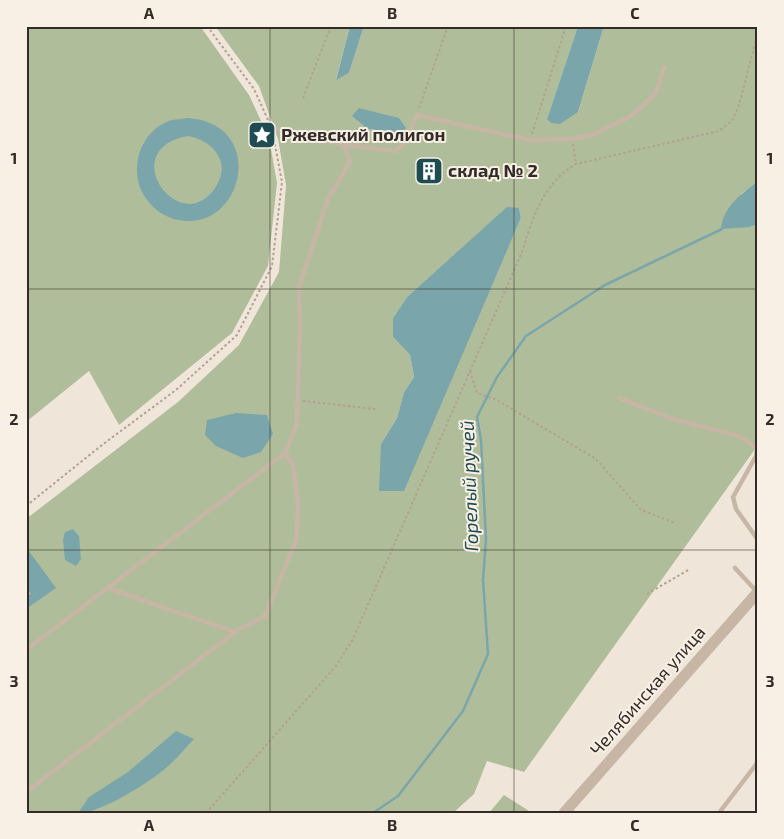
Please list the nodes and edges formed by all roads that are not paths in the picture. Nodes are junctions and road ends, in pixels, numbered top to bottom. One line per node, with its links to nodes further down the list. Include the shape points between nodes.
1 (665, 67): 3 (lane, via 655,94 631,116 592,134 572,139 530,140 417,115 404,144 395,151)
2 (271, 128): 3 (lane)
3 (344, 144): 5 (lane, via 350,162 328,199 299,287 297,424)
4 (619, 398): 6 (lane, via 673,419 739,436 756,448 756,456 733,497 736,509)
5 (285, 452): 8 (lane); 10 (lane, via 294,464 297,538 265,616)
6 (758, 540)
7 (735, 568): 9 (lane)
8 (110, 589): 10 (lane); 11 (lane)
9 (758, 592): 14 (street, Челябинская улица)
10 (236, 632): 13 (lane)
11 (26, 650)
12 (758, 762): 15 (lane)
13 (26, 792)
14 (564, 813)
15 (719, 813)

